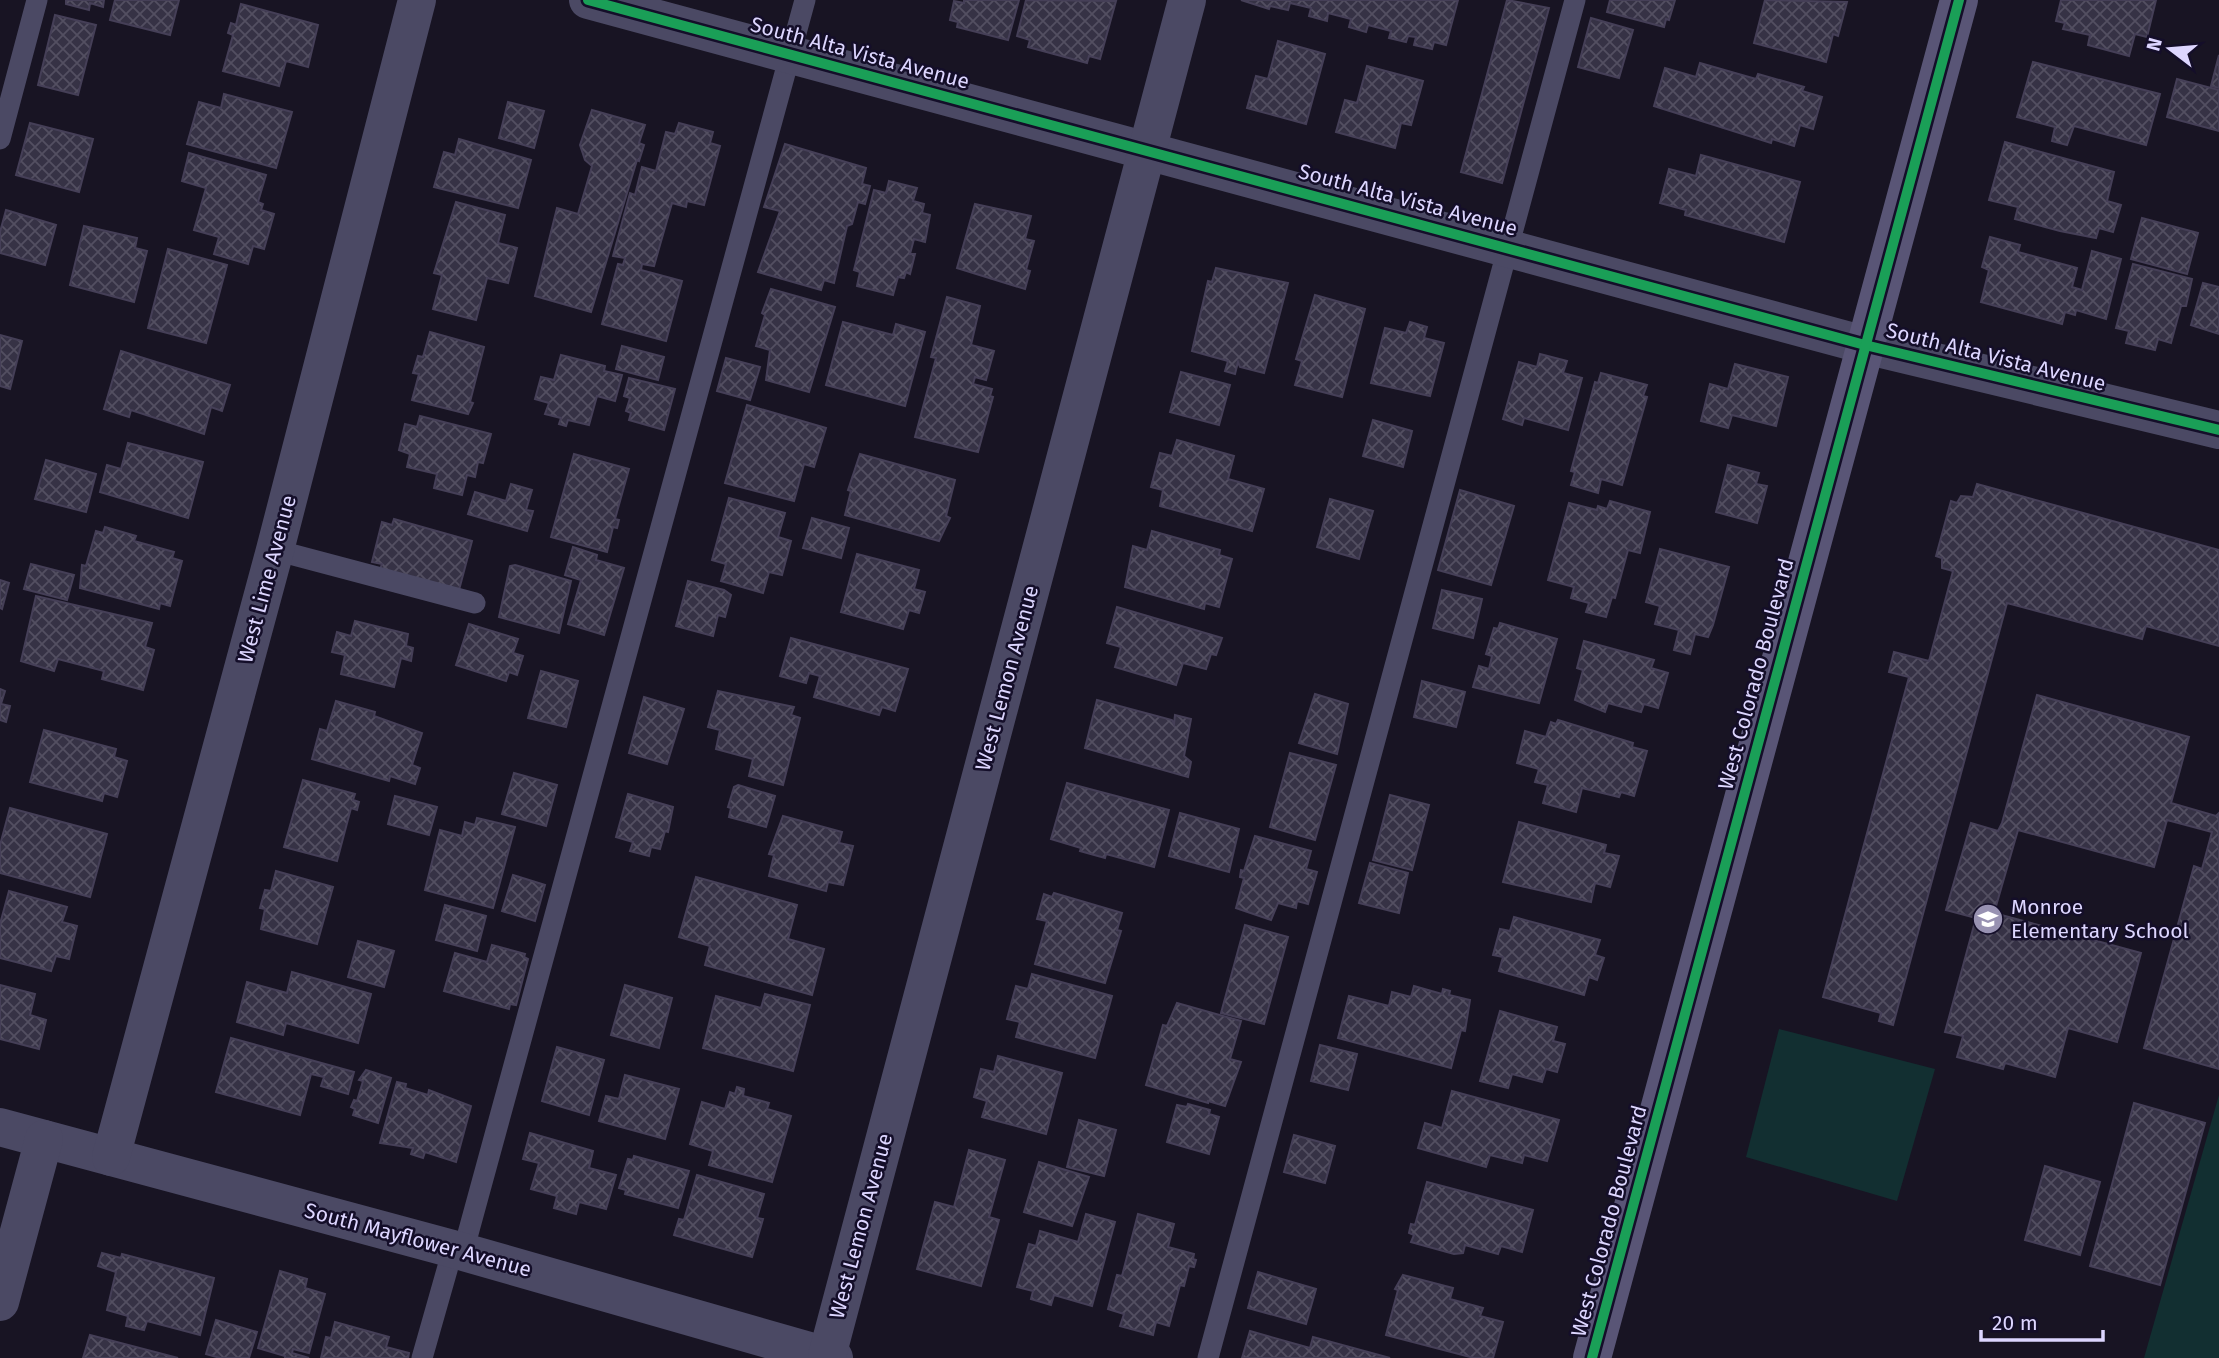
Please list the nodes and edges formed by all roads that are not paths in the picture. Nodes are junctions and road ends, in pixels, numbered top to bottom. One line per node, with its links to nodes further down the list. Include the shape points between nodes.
1 (37, 0): 9 (lane)
2 (417, 0): 14 (street, West Lime Avenue)
3 (589, 0): 8 (street, South Alta Vista Avenue)
4 (805, 0): 8 (lane)
5 (1187, 0): 10 (street, West Lemon Avenue)
6 (1574, 0): 11 (lane)
7 (1959, 0): 12 (street, West Colorado Boulevard)
8 (790, 54): 10 (street, South Alta Vista Avenue); 19 (lane)
9 (0, 139)
10 (1146, 151): 11 (street, South Alta Vista Avenue); 21 (street, West Lemon Avenue)
11 (1508, 247): 12 (street, South Alta Vista Avenue); 23 (lane)
12 (1865, 345): 13 (street, South Alta Vista Avenue); 24 (street, West Colorado Boulevard)
13 (2219, 430)
14 (275, 550): 15 (lane); 18 (street, West Lime Avenue)
15 (475, 603)
16 (0, 1127): 17 (street, South Mayflower Avenue)
17 (44, 1139): 18 (street, South Mayflower Avenue); 20 (street)
18 (111, 1157): 19 (street, South Mayflower Avenue)
19 (458, 1250): 21 (street, South Mayflower Avenue); 22 (lane)
20 (0, 1302)
21 (830, 1357)
22 (422, 1358)
23 (1208, 1358)
24 (1592, 1358)

